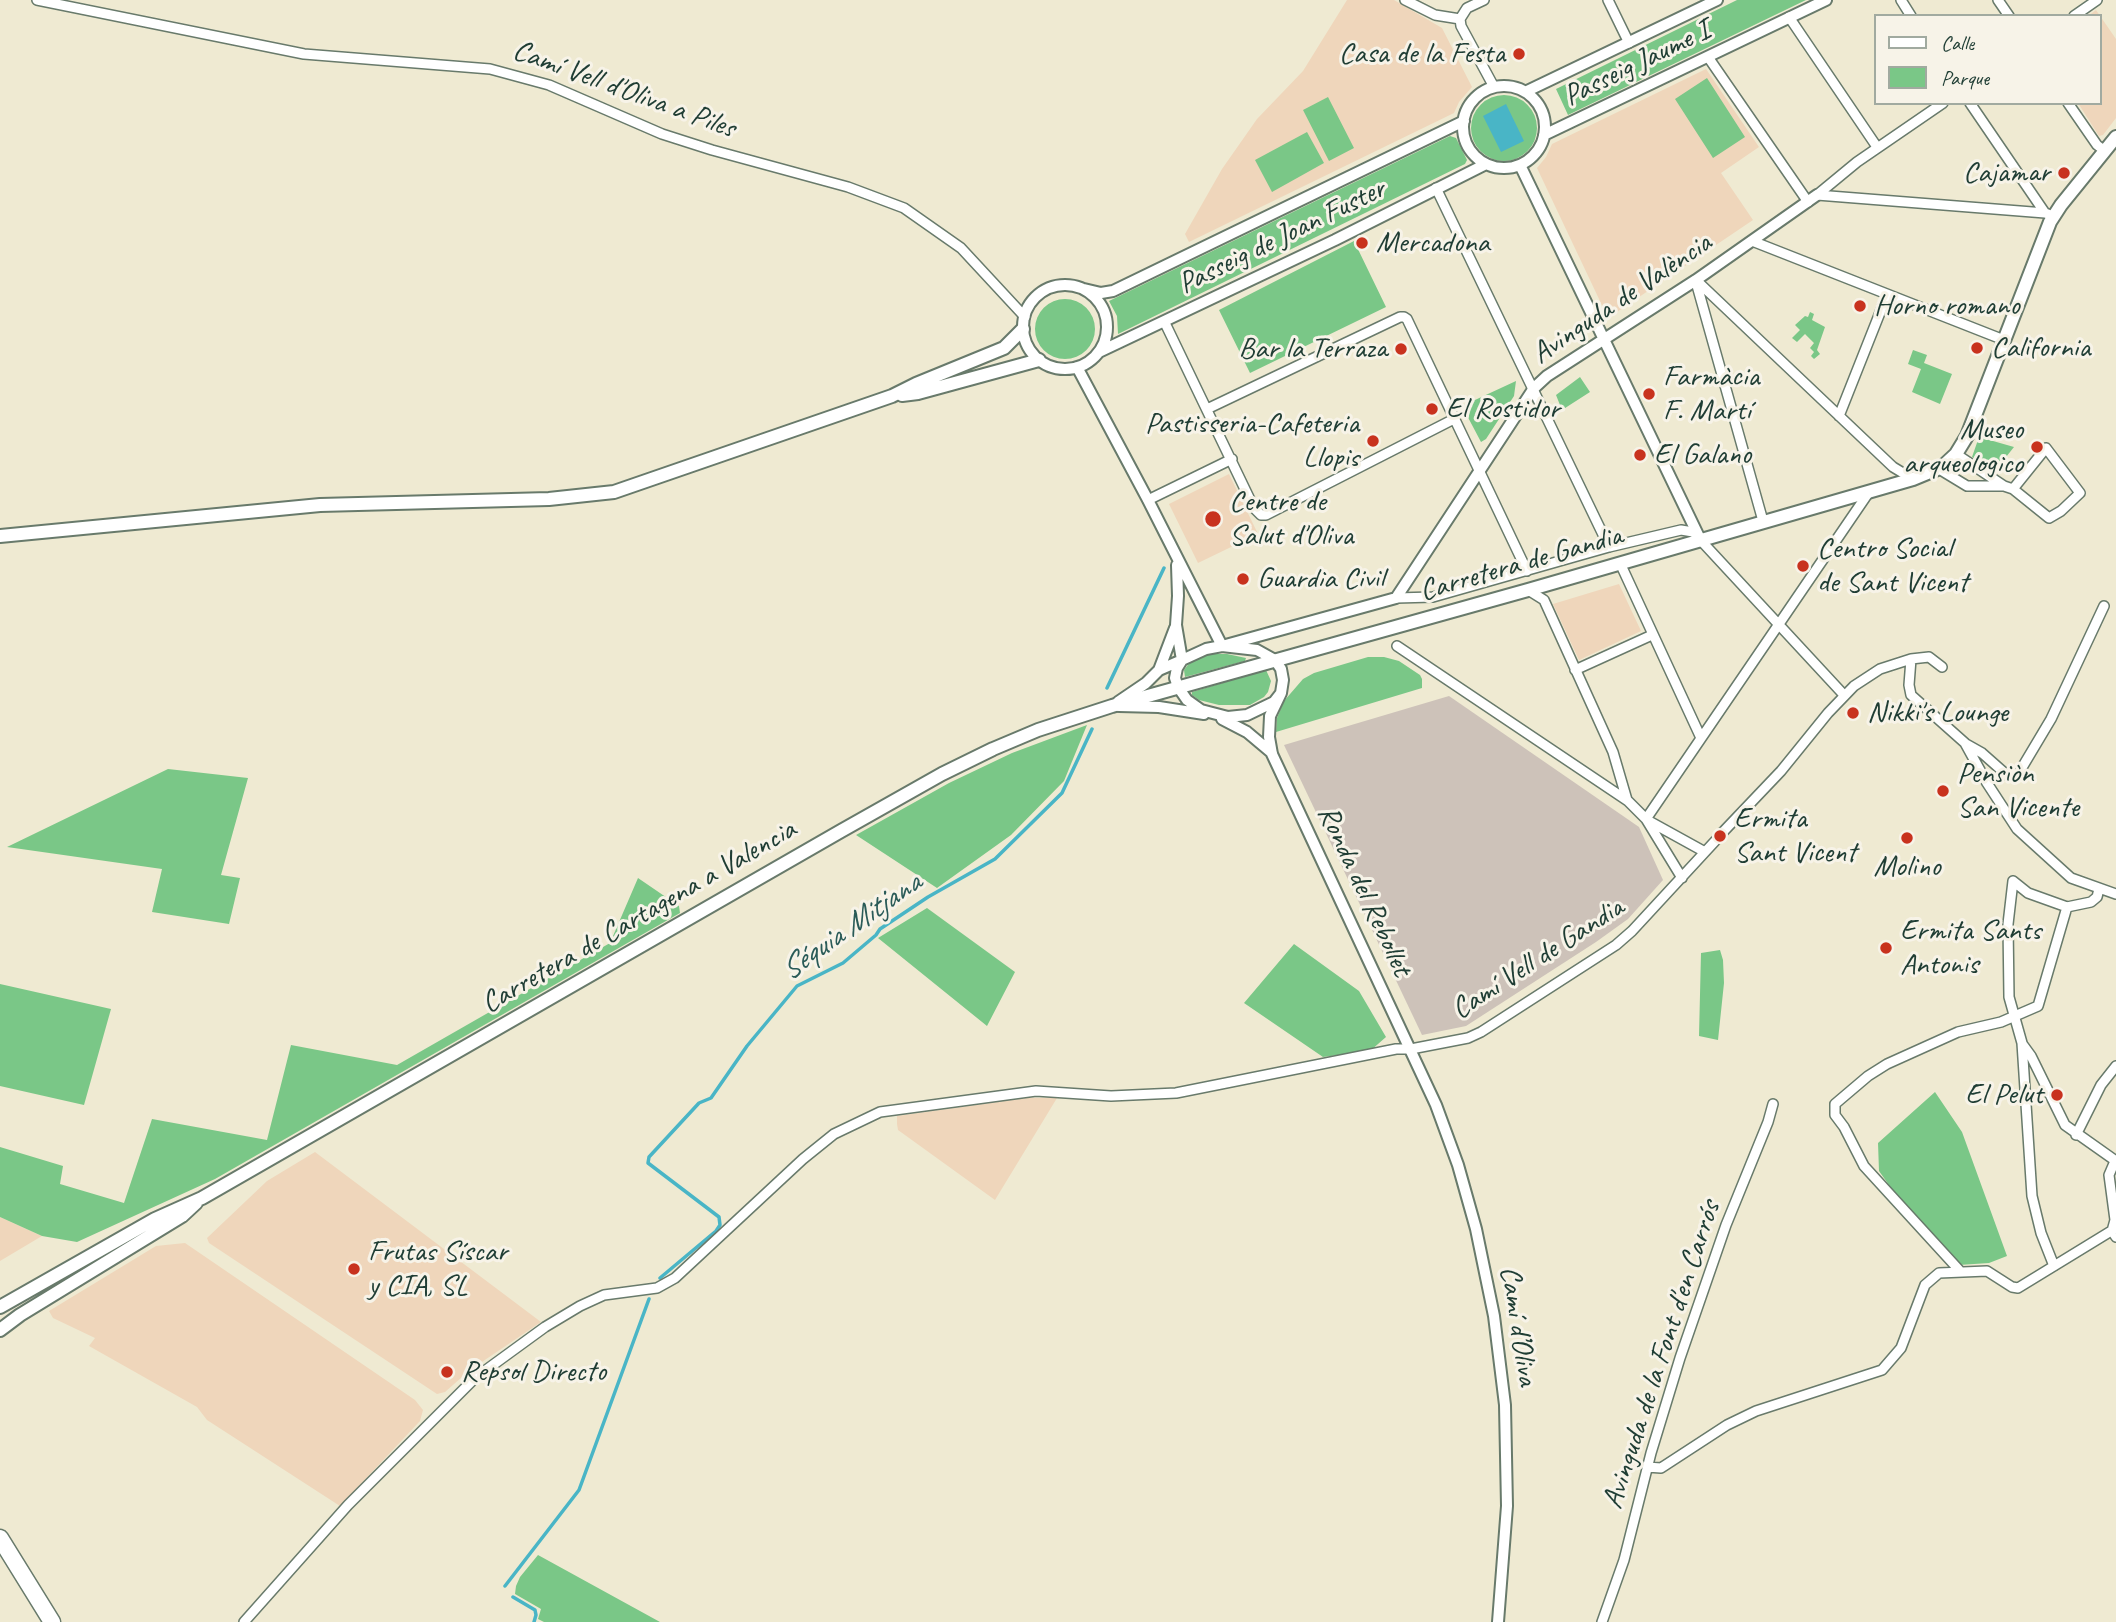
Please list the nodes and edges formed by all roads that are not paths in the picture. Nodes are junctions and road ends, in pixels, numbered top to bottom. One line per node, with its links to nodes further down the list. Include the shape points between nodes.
1 (37, 0): 34 (street, Camí Vell d'Oliva a Piles, via 304,54 490,68 548,85 662,134 848,187 904,208 961,248)
2 (1405, 0): 10 (street, via 1435,15)
3 (1484, 0): 10 (street, via 1467,8)
4 (1608, 0): 11 (street)
5 (1717, 0): 11 (street)
6 (1826, 0): 9 (street, Passeig Jaume I)
7 (2097, 0): 8 (street)
8 (2077, 14)
9 (1789, 17): 12 (street, Passeig Jaume I); 21 (street)
10 (1460, 19): 13 (street)
11 (1629, 43): 14 (street)
12 (1708, 57): 19 (street, Passeig Jaume I); 26 (street)
13 (1493, 87): 14 (street); 18 (street, via 1474,100)
14 (1525, 92): 19 (street, via 1541,108)
15 (1940, 105): 21 (street)
16 (1971, 105): 27 (street)
17 (2069, 105): 22 (street)
18 (1464, 121): 23 (street, via 1466,142); 30 (street, Passeig de Joan Fuster, via 1113,291)
19 (1544, 135): 24 (street, via 1538,150)
20 (2116, 137): 22 (main road)
21 (1877, 147): 26 (street)
22 (2105, 151): 27 (main road)
23 (1486, 164): 24 (street, via 1500,168); 25 (street, Passeig de Joan Fuster)
24 (1521, 165): 36 (street)
25 (1436, 188): 35 (street, Passeig de Joan Fuster); 41 (street)
26 (1812, 198): 27 (street); 28 (street, Avinguda de València)
27 (2049, 214): 37 (main road)
28 (1752, 241): 29 (street, Avinguda de València); 31 (street)
29 (1696, 280): 32 (street); 33 (street); 36 (street, Avinguda de València)
30 (1084, 289): 34 (street, via 1048,289 1030,305); 38 (street, via 1094,296 1106,317 1105,341)
31 (1887, 295): 37 (street); 44 (street)
32 (1726, 308): 33 (street, via 1714,310); 44 (street)
33 (1707, 319): 56 (street)
34 (1024, 323): 39 (street, via 1031,352); 42 (main road, via 1004,348)
35 (1165, 323): 38 (street, Passeig de Joan Fuster); 43 (street)
36 (1605, 339): 41 (street, Avinguda de València); 57 (street)
37 (2004, 340): 46 (main road)
38 (1099, 352): 40 (street)
39 (1039, 360): 40 (street, via 1051,367); 42 (main road)
40 (1077, 368): 55 (street)
41 (1534, 387): 50 (street, Avinguda de València); 59 (street)
42 (892, 396): 58 (main road, via 604,494 320,505)
43 (1208, 409): 45 (street, via 1404,317); 47 (street)
44 (1839, 416): 51 (street, via 1893,467)
45 (1454, 419): 47 (street, via 1266,514 1254,508); 50 (street)
46 (1956, 454): 48 (street); 49 (main road)
47 (1232, 459): 55 (street)
48 (1969, 463): 52 (street); 53 (street)
49 (1939, 469): 51 (main road, Carretera de Gandia); 52 (street)
50 (1479, 471): 62 (street); 64 (street, Avinguda de València)
51 (1913, 479): 54 (main road, Carretera de Gandia)
52 (1962, 484): 53 (street)
53 (2009, 487): 53 (street, via 2046,448 2080,493 2049,518)
54 (1869, 492): 56 (main road, Carretera de Gandia); 67 (street)
55 (1148, 500): 60 (street)
56 (1763, 521): 57 (main road, Carretera de Gandia)
57 (1696, 533): 59 (street, Carretera de Gandia, via 1681,530); 61 (main road, Carretera de Gandia); 67 (street)
58 (0, 536)
59 (1609, 547): 62 (street, Carretera de Gandia)
60 (1172, 550): 66 (street, via 1178,576); 69 (street)
61 (1620, 563): 63 (main road, Carretera de Gandia); 68 (street)
62 (1527, 571): 64 (street, Carretera de Gandia, via 1433,597)
63 (1528, 590): 73 (main road, Carretera de Gandia); 76 (street, via 1544,600)
64 (1396, 598): 69 (street)
65 (2104, 606): 83 (street, via 2051,719 2017,776 2008,776)
66 (1176, 625): 72 (street); 75 (street)
67 (1779, 625): 79 (street); 82 (street)
68 (1653, 635): 76 (street); 82 (street)
69 (1222, 646): 72 (street); 73 (street, via 1257,650)
70 (1397, 646): 85 (street)
71 (1911, 659): 74 (street, via 1929,657); 79 (street, Camí Vell de Gandia, via 1875,671); 83 (street, via 1911,695)
72 (1182, 660): 75 (street); 77 (street, via 1176,673)
73 (1275, 660): 77 (main road, Carretera de Gandia); 78 (street, via 1282,674)
74 (1942, 667)
75 (1159, 670): 80 (street)
76 (1575, 670): 85 (street, via 1613,752)
77 (1178, 687): 80 (main road, Carretera de Gandia); 81 (street, via 1190,704)
78 (1281, 693): 81 (street, via 1267,707 1247,715); 84 (street, Ronda del Rebollet, via 1270,716)
79 (1844, 695): 87 (street, Camí Vell de Gandia)
80 (1112, 705): 81 (street); 99 (main road, Carretera de Cartagena a Valencia, via 1038,730 942,774)
81 (1214, 715): 84 (street, Ronda del Rebollet, via 1247,732)
82 (1701, 738): 86 (street)
83 (1965, 743): 89 (street, via 2021,833 2071,878)
84 (1272, 754): 94 (street, Ronda del Rebollet)
85 (1628, 801): 86 (street)
86 (1646, 819): 87 (street); 88 (street)
87 (1705, 852): 88 (street, Camí Vell de Gandia)
88 (1682, 878): 94 (street, Camí Vell de Gandia, via 1616,944 1481,1032)
89 (2099, 889): 90 (street); 91 (street, via 2091,902)
90 (2116, 894)
91 (2067, 907): 92 (street, via 2040,1002); 92 (street, via 2032,895 2013,881 2008,924)
92 (2013, 1017): 93 (street); 102 (street, via 1958,1032 1887,1064 1839,1098 1834,1107 1864,1167)
93 (2022, 1043): 97 (street, via 2060,1118); 101 (street, via 2032,1191)
94 (1411, 1049): 110 (street, Camí Vell de Gandia, via 1176,1093 1111,1096 1036,1091 880,1112 856,1122 803,1159 675,1278 657,1287 604,1295 580,1306 475,1378 348,1505); 111 (street, Camí d’Oliva, via 1458,1165 1494,1316 1507,1467)
95 (2116, 1066): 97 (street)
96 (1773, 1104): 105 (street, Avinguda de la Font d'en Carrós, via 1702,1294)
97 (2076, 1135): 98 (street)
98 (2116, 1161): 100 (street, via 2109,1175)
99 (202, 1198): 103 (main road, Carretera de Cartagena a Valencia, via 155,1219); 104 (main road, Carretera de Cartagena a Valencia, via 181,1216)
100 (2115, 1232): 101 (street)
101 (2054, 1266): 102 (street, via 2018,1288 1987,1270)
102 (1960, 1271): 105 (street, via 1939,1273 1925,1285 1901,1348 1882,1370 1756,1411 1661,1468)
103 (0, 1307)
104 (0, 1330)
105 (1647, 1467): 112 (street, Avinguda de la Font d'en Carrós, via 1624,1560)
106 (0, 1527): 108 (highway)
107 (0, 1538): 108 (highway)
108 (19, 1565): 109 (highway)
109 (52, 1622)
110 (244, 1622)
111 (1498, 1622)
112 (1602, 1622)

